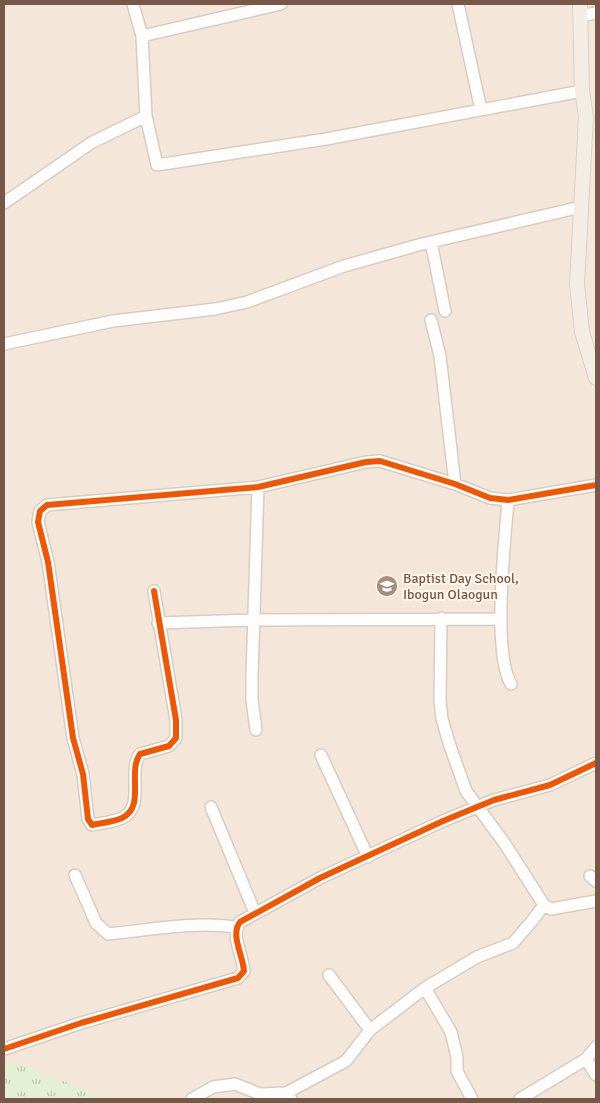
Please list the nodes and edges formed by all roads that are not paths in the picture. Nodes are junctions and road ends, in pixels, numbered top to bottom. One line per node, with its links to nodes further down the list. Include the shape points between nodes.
1 (132, 4): 6 (street)
2 (281, 4): 6 (street)
3 (458, 4): 8 (street)
4 (580, 10): 5 (street); 7 (main road)
5 (596, 13)
6 (142, 36): 9 (street)
7 (582, 91): 8 (street); 10 (main road)
8 (481, 110): 9 (street, via 308,142 156,165)
9 (146, 116): 11 (street, via 91,143)
10 (591, 117): 12 (main road)
11 (4, 203)
12 (581, 207): 13 (street); 17 (main road, via 577,284 582,332)
13 (431, 242): 14 (street); 16 (street, via 344,266 247,302 113,321)
14 (445, 311)
15 (431, 320): 18 (street, via 440,356)
16 (4, 344)
17 (595, 372)
18 (455, 484): 20 (street, via 380,461); 21 (street, via 490,498)
19 (596, 485): 21 (street)
20 (258, 487): 25 (street); 26 (street, via 47,505 40,511 38,522 50,578 73,738 83,774 88,820 92,825 122,818 132,812 136,760 140,754 169,746 176,738 176,720)
21 (508, 500): 24 (street)
22 (154, 591): 26 (street)
23 (441, 618): 24 (street); 25 (street); 32 (street, via 442,719 466,791)
24 (501, 619): 27 (street, via 505,673)
25 (253, 620): 26 (street); 28 (street, via 252,700)
26 (158, 624)
27 (511, 684)
28 (256, 730)
29 (321, 756): 33 (street)
30 (596, 763): 32 (street, via 550,785)
31 (211, 807): 37 (street)
32 (479, 807): 33 (street); 36 (street)
33 (368, 857): 37 (street)
34 (75, 875): 38 (street, via 96,923 108,934 187,924)
35 (596, 901): 36 (street, via 551,909)
36 (544, 905): 40 (street, via 513,943 478,957)
37 (255, 913): 38 (street)
38 (236, 927): 43 (street, via 244,971 238,978 81,1023)
39 (329, 975): 41 (street)
40 (425, 988): 41 (street); 49 (street, via 451,1032 457,1071)
41 (370, 1030): 46 (street, via 346,1060)
42 (596, 1047): 44 (street)
43 (4, 1049)
44 (586, 1059): 45 (street); 50 (street)
45 (596, 1075)
46 (289, 1096): 47 (street)
47 (257, 1097): 48 (street, via 235,1084 212,1088)
48 (192, 1099)
49 (472, 1099)
50 (520, 1099)

